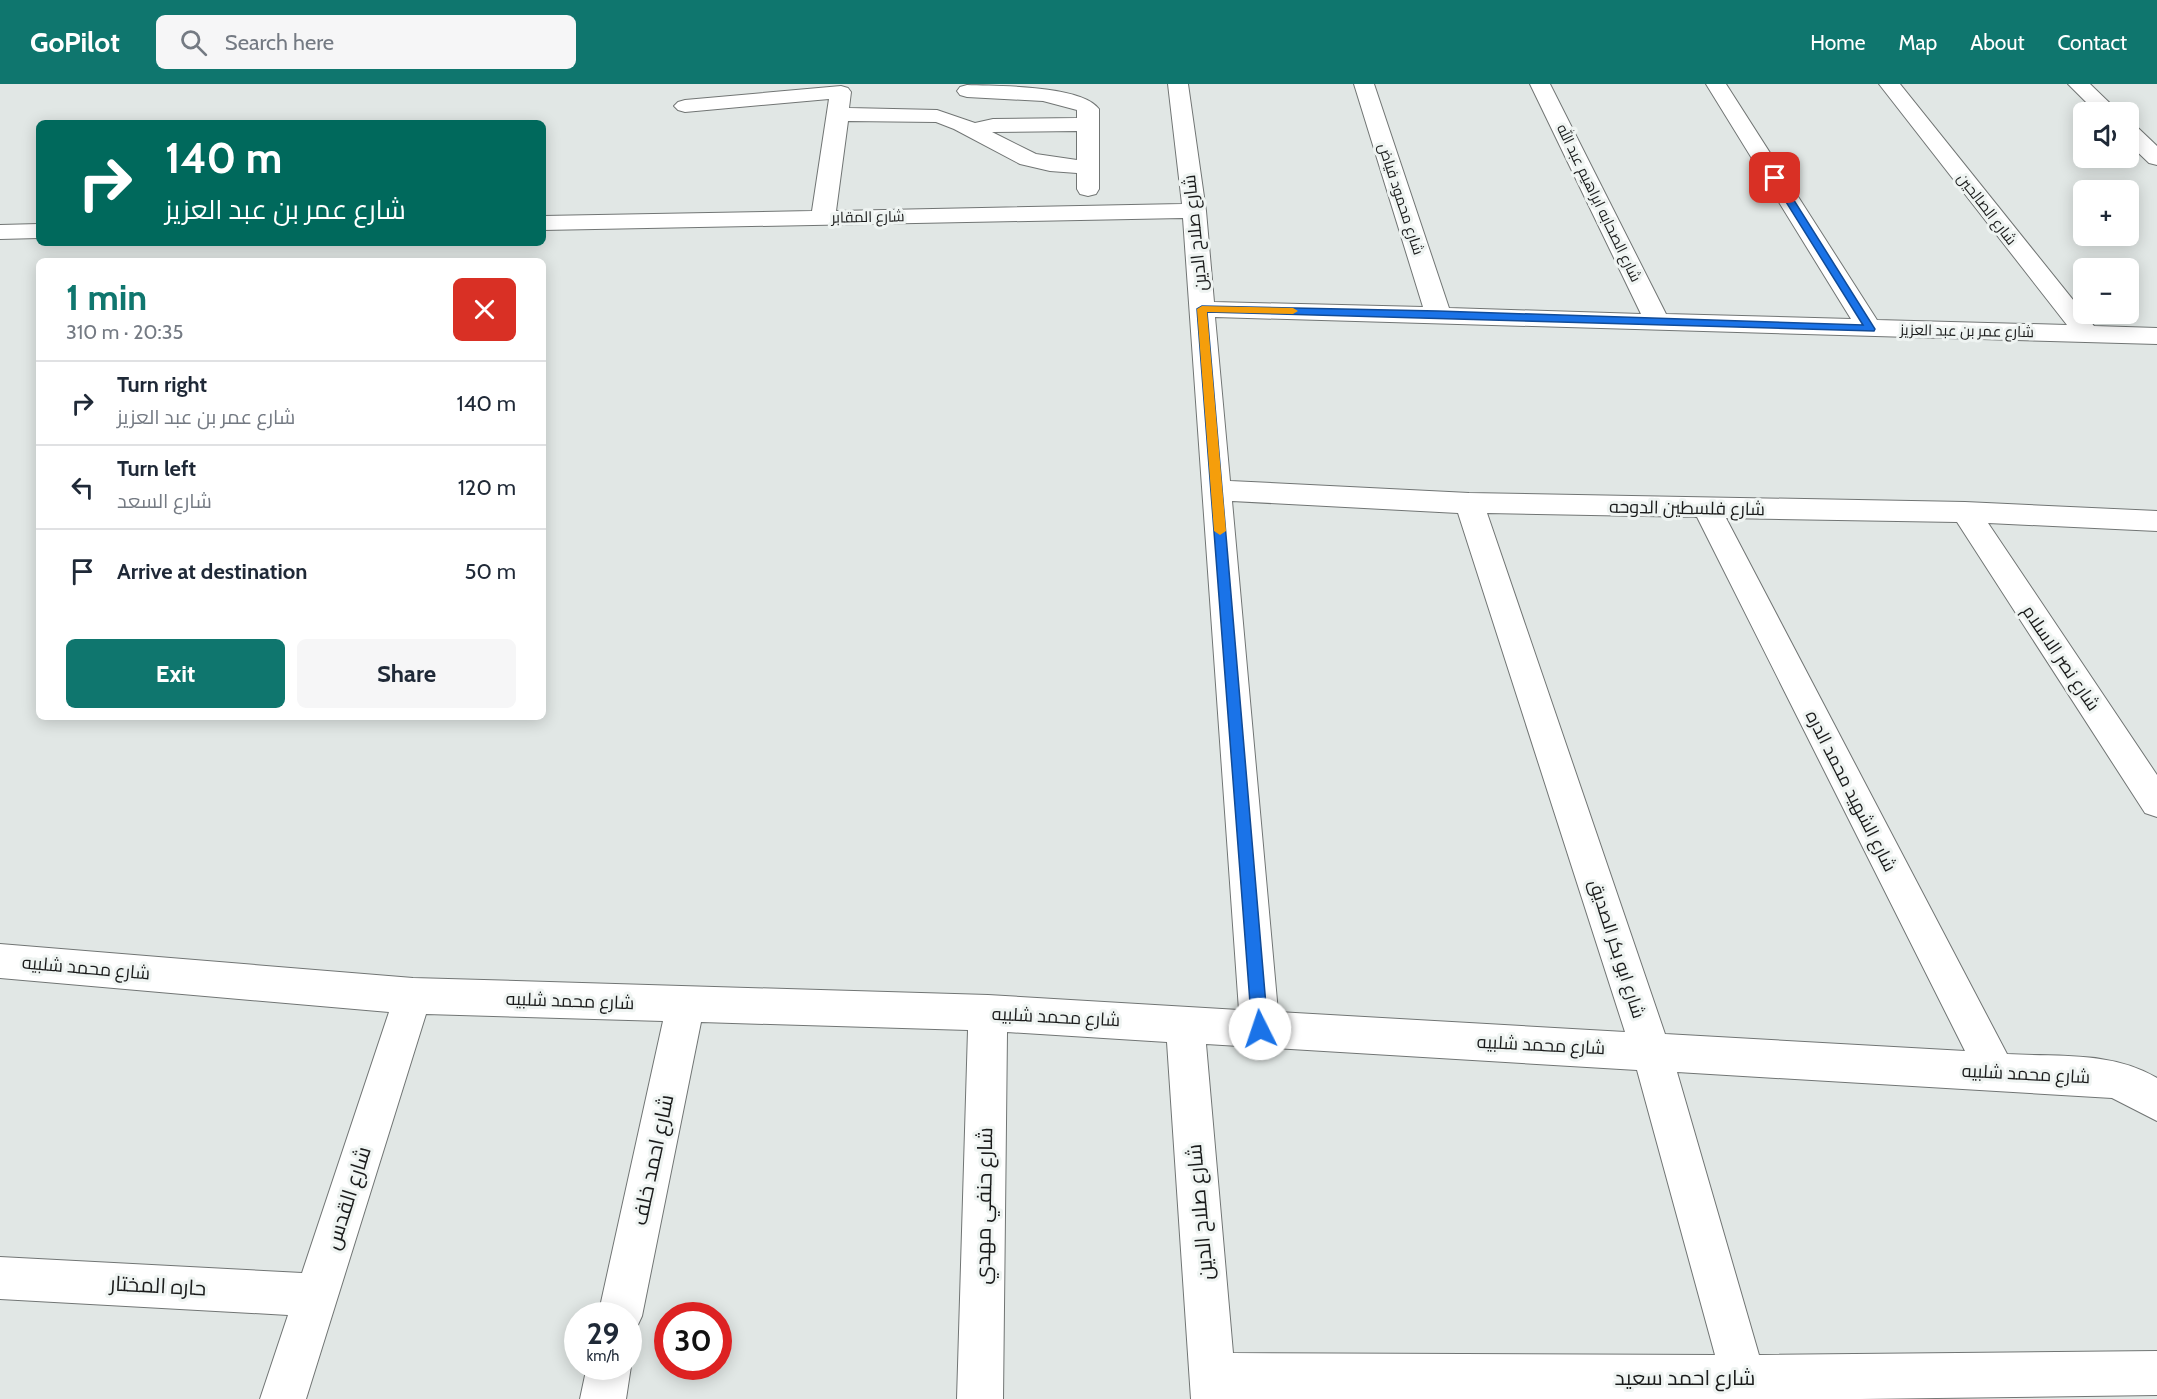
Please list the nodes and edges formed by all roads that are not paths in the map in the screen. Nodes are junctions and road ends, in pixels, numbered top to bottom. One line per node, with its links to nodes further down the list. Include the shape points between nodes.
1 (1178, 84): 19 (street, شارع صلاح الدين)
2 (1364, 84): 25 (street, شارع محمود فياض)
3 (1540, 84): 26 (street, شارع الصحابه ابراهيم عبد الله)
4 (1716, 84): 27 (street)
5 (1889, 84): 28 (street, شارع الصالحين)
6 (2078, 84): 10 (street)
7 (967, 87): 9 (street); 14 (street)
8 (842, 88): 11 (street); 12 (street)
9 (1042, 90): 13 (street, via 1083,104 1088,109)
10 (2097, 102)
11 (685, 106)
12 (838, 114): 14 (street, via 937,116); 20 (street)
13 (1088, 124): 14 (street); 17 (street)
14 (969, 126): 17 (street, via 1029,160)
15 (2139, 141): 16 (street)
16 (2157, 158)
17 (1088, 167): 18 (street)
18 (1088, 191)
19 (1194, 211): 20 (street, شارع المقابر); 24 (street, شارع صلاح الدين)
20 (823, 218): 21 (street, شارع المقابر)
21 (546, 223)
22 (36, 231): 23 (street)
23 (0, 232)
24 (1202, 309): 25 (street, شارع عمر بن عبد العزيز); 30 (street, شارع صلاح الدين)
25 (1438, 314): 26 (street, شارع عمر بن عبد العزيز)
26 (1657, 321): 27 (street, شارع عمر بن عبد العزيز)
27 (1870, 329): 28 (street, شارع عمر بن عبد العزيز)
28 (2086, 333): 29 (street, شارع عمر بن عبد العزيز)
29 (2157, 336)
30 (1217, 490): 31 (street, شارع فلسطين الدوحه); 41 (street, شارع صلاح الدين)
31 (1469, 503): 32 (street, شارع فلسطين الدوحه); 42 (street, شارع ابو بكر الصديق)
32 (1707, 509): 33 (street, شارع فلسطين الدوحه); 43 (street, شارع الشهيد محمد الدره)
33 (1965, 512): 34 (street, شارع فلسطين الدوحه); 35 (street, شارع نصر الاسلام)
34 (2157, 521)
35 (2157, 803)
36 (0, 961): 37 (street, شارع محمد شلبيه)
37 (413, 996): 38 (street, شارع محمد شلبيه); 46 (street, شارع القدس)
38 (686, 1004): 39 (street, شارع محمد شلبيه); 47 (street, شارع احمد خلف)
39 (988, 1013): 40 (street, شارع محمد شلبيه); 54 (street, شارع حنفي مهدي)
40 (1185, 1024): 41 (street, شارع محمد شلبيه); 50 (street, شارع صلاح الدين)
41 (1260, 1029): 42 (street, شارع محمد شلبيه)
42 (1651, 1051): 43 (street, شارع محمد شلبيه); 51 (street, شارع ابو بكر الصديق)
43 (1996, 1073): 44 (street, شارع محمد شلبيه, via 2112,1079 2130,1084)
44 (2157, 1101)
45 (0, 1278): 46 (street, حاره المختار)
46 (317, 1295): 52 (street, شارع القدس)
47 (623, 1302)
48 (2157, 1373): 51 (street, شارع احمد سعيد)
49 (606, 1380): 53 (street)
50 (1214, 1387): 51 (street, شارع احمد سعيد)
51 (1747, 1389)
52 (283, 1399)
53 (603, 1399)
54 (980, 1399)

